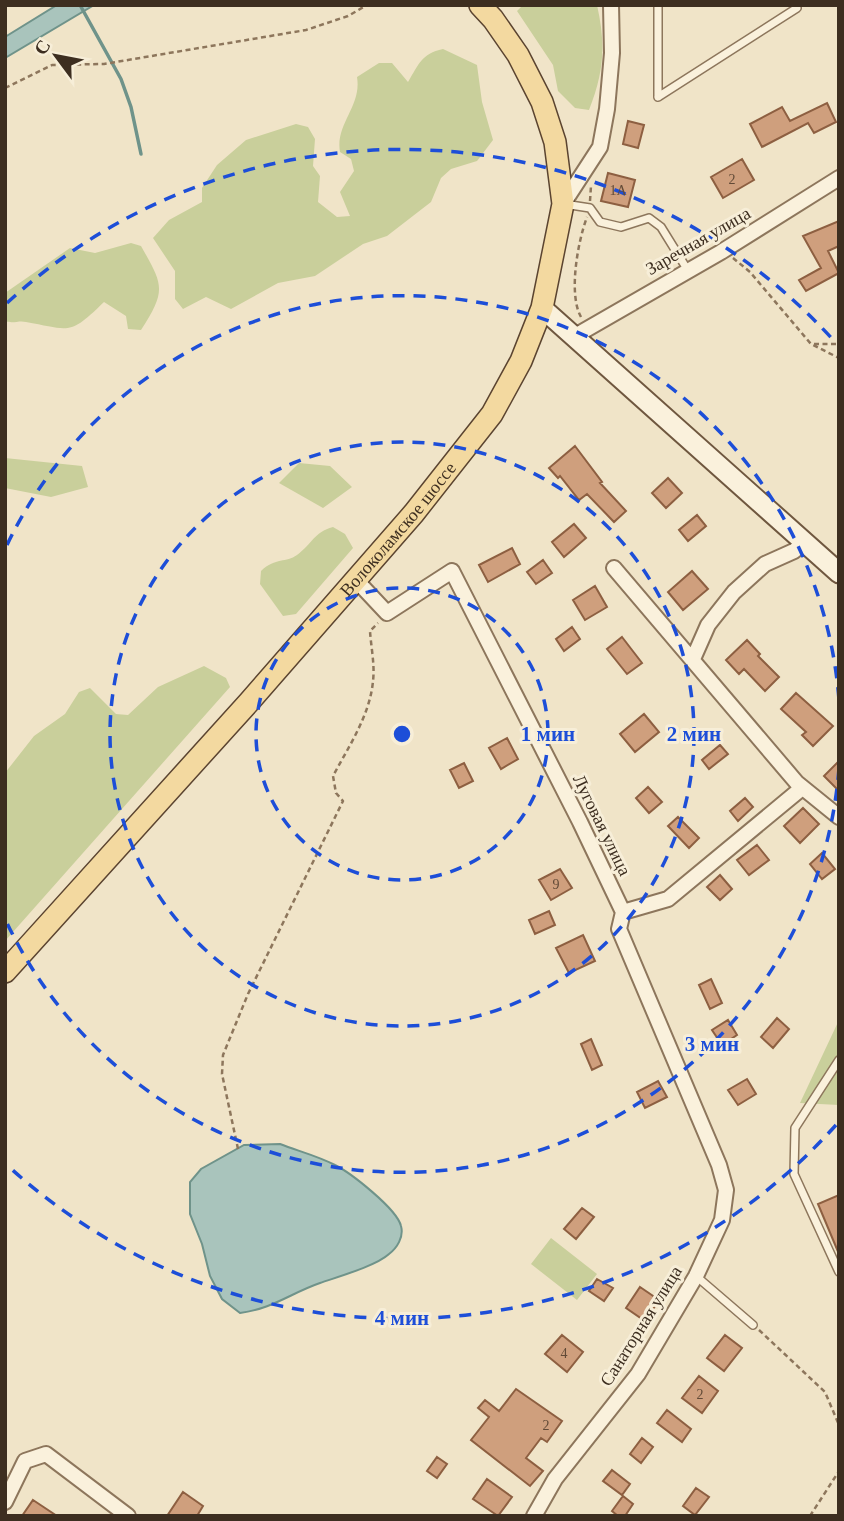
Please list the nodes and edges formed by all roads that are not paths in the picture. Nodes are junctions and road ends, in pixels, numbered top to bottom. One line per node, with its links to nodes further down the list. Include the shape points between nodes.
1 (480, 5): 6 (main road, Волоколамское шоссе, via 518,55 542,102 555,142)
2 (611, 5): 6 (street, via 612,53 600,147)
3 (658, 5): 4 (lane, via 659,97)
4 (796, 5)
5 (839, 178): 7 (street, Заречная улица)
6 (563, 204): 7 (lane, via 590,208 600,222 621,227 649,218 661,227); 8 (main road, Волоколамское шоссе)
7 (687, 269): 9 (street, Заречная улица)
8 (542, 308): 9 (main road); 13 (main road, Волоколамское шоссе, via 521,361 492,414)
9 (581, 332): 10 (main road)
10 (804, 543): 12 (main road); 14 (street, via 765,564 734,592 708,625)
11 (614, 568): 14 (street)
12 (839, 573)
13 (356, 580): 17 (street, Луговая улица, via 387,613 452,571); 18 (main road, Волоколамское шоссе)
14 (693, 659): 15 (street)
15 (802, 788): 16 (street); 17 (street, via 668,899)
16 (839, 817)
17 (623, 912): 20 (street, Луговая улица, via 619,929 719,1165 726,1189)
18 (5, 972)
19 (839, 1060): 21 (lane, via 794,1128 794,1174)
20 (722, 1220): 22 (street, Санаторная улица)
21 (839, 1272)
22 (696, 1276): 23 (lane); 26 (street, Санаторная улица, via 638,1374 555,1479)
23 (753, 1325)
24 (5, 1502): 25 (street, via 25,1461 46,1454)
25 (128, 1516)
26 (534, 1516)

